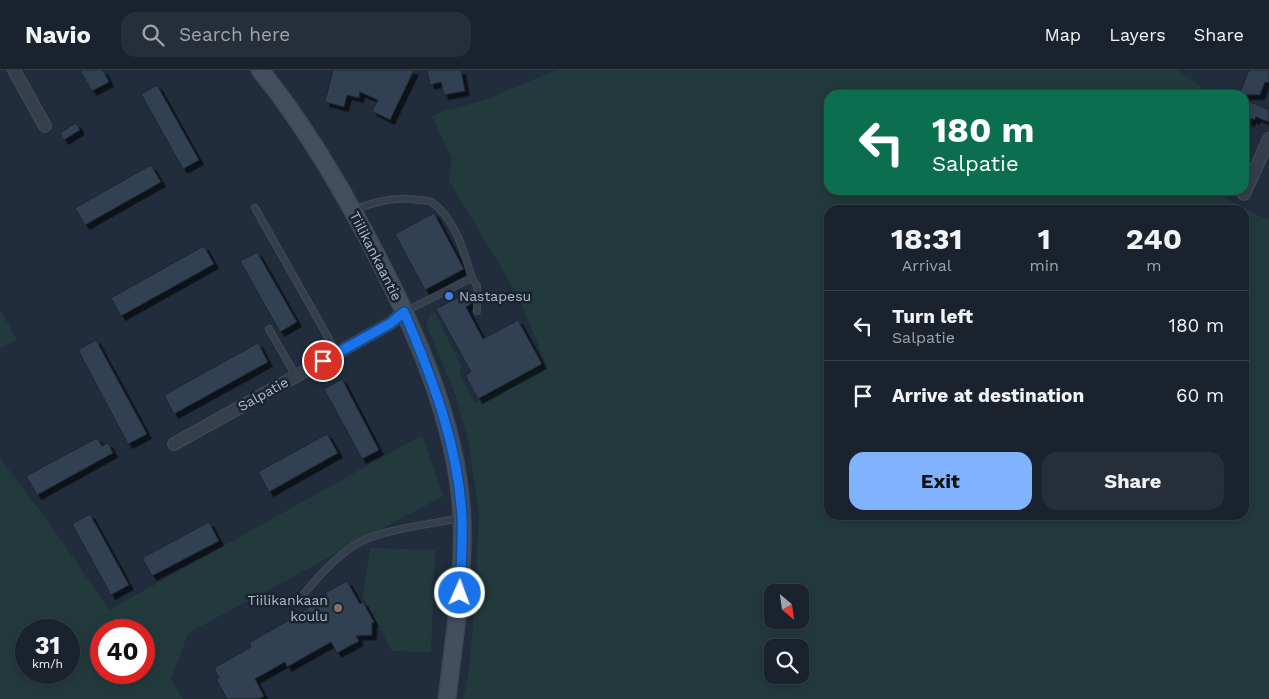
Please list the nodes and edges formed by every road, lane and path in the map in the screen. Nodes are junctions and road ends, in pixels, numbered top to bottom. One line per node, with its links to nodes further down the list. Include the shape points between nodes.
1 (14, 70): 3 (street)
2 (260, 70): 7 (street, Tiilikankaantie, via 294,115)
3 (44, 126)
4 (1269, 139): 5 (street)
5 (1249, 183)
6 (255, 208): 12 (lane)
7 (352, 210): 8 (lane, via 389,198 432,202 446,217 459,240); 10 (street, Tiilikankaantie)
8 (472, 278): 9 (lane, via 477,286); 10 (lane)
9 (477, 311)
10 (404, 312): 12 (street, Salpatie, via 391,323); 15 (street, Tiilikankaantie, via 441,410 456,472)
11 (269, 329): 13 (lane)
12 (337, 353): 13 (street, Salpatie)
13 (296, 376): 14 (street, Salpatie)
14 (174, 444)
15 (462, 518): 16 (lane, via 365,540 321,573); 17 (street, Tiilikankaantie, via 460,593)
16 (298, 601)
17 (447, 699)

